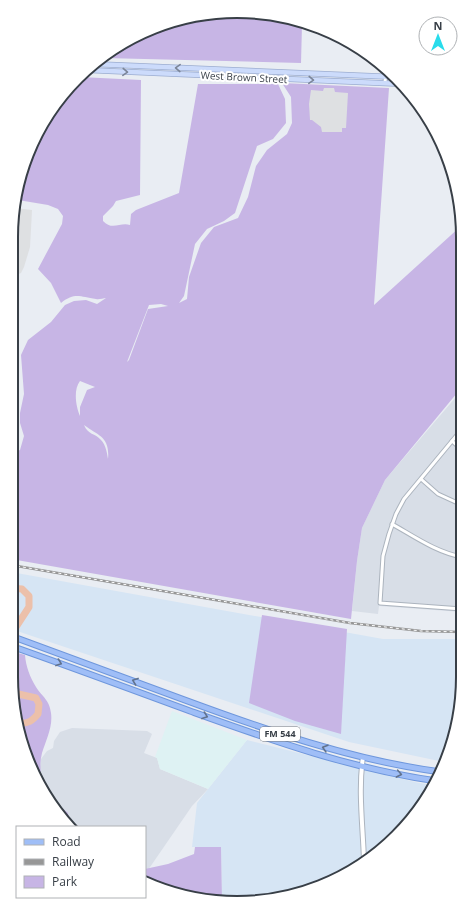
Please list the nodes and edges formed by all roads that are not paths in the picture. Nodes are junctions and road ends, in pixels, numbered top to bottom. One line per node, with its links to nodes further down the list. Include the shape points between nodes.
1 (102, 64): 3 (main road, West Brown Street, one-way to 1)
2 (95, 70): 4 (main road, West Brown Street, one-way to 4)
3 (385, 77): 4 (street)
4 (385, 83): 5 (main road, West Brown Street)
5 (393, 83)
6 (456, 436): 7 (street)
7 (452, 441): 8 (street); 9 (street)
8 (456, 445)
9 (420, 479): 10 (street, via 438,494); 11 (street, via 404,499)
10 (456, 502)
11 (392, 524): 12 (street, via 434,548); 13 (street, via 383,556 380,603)
12 (456, 556)
13 (456, 609)
14 (18, 639): 16 (main road, FM 544 / FM 544, one-way to 14)
15 (18, 648): 17 (main road, FM 544 / FM 544, one-way to 17)
16 (172, 695): 17 (main road); 18 (main road, FM 544 / FM 544, one-way to 16, via 268,730)
17 (168, 703): 19 (main road, FM 544 / FM 544, one-way to 19, via 275,742)
18 (363, 757): 19 (street); 20 (main road, FM 544 / FM 544)
19 (362, 766): 21 (main road, FM 544 / FM 544, one-way to 21); 22 (street)
20 (434, 771)
21 (430, 780)
22 (364, 856)

